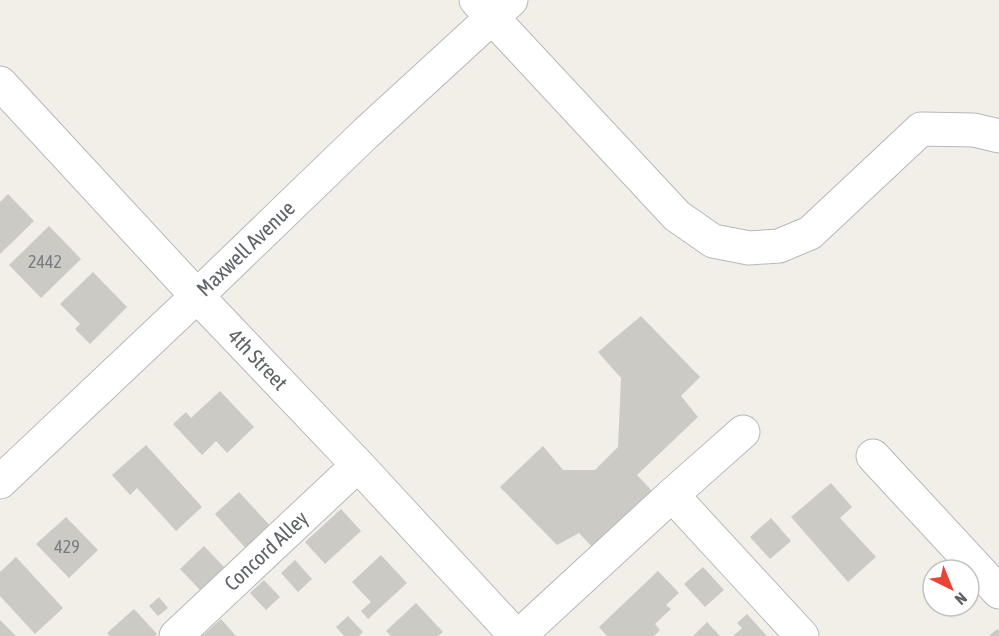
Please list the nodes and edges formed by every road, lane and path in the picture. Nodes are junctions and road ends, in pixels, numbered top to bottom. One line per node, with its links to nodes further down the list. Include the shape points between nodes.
1 (493, 6): 3 (street, via 678,216 713,241 749,248 779,246 810,233 921,129 974,130); 4 (street, Maxwell Avenue)
2 (0, 83): 4 (street, 4th Street)
3 (999, 136)
4 (197, 296): 7 (street, 4th Street); 8 (street, Maxwell Avenue)
5 (742, 432): 9 (street)
6 (873, 456): 10 (street)
7 (358, 465): 11 (street, Concord Alley); 12 (street, 4th Street)
8 (0, 482)
9 (672, 495): 12 (street); 13 (street)
10 (999, 592)
11 (176, 636)
12 (518, 636)
13 (802, 636)

